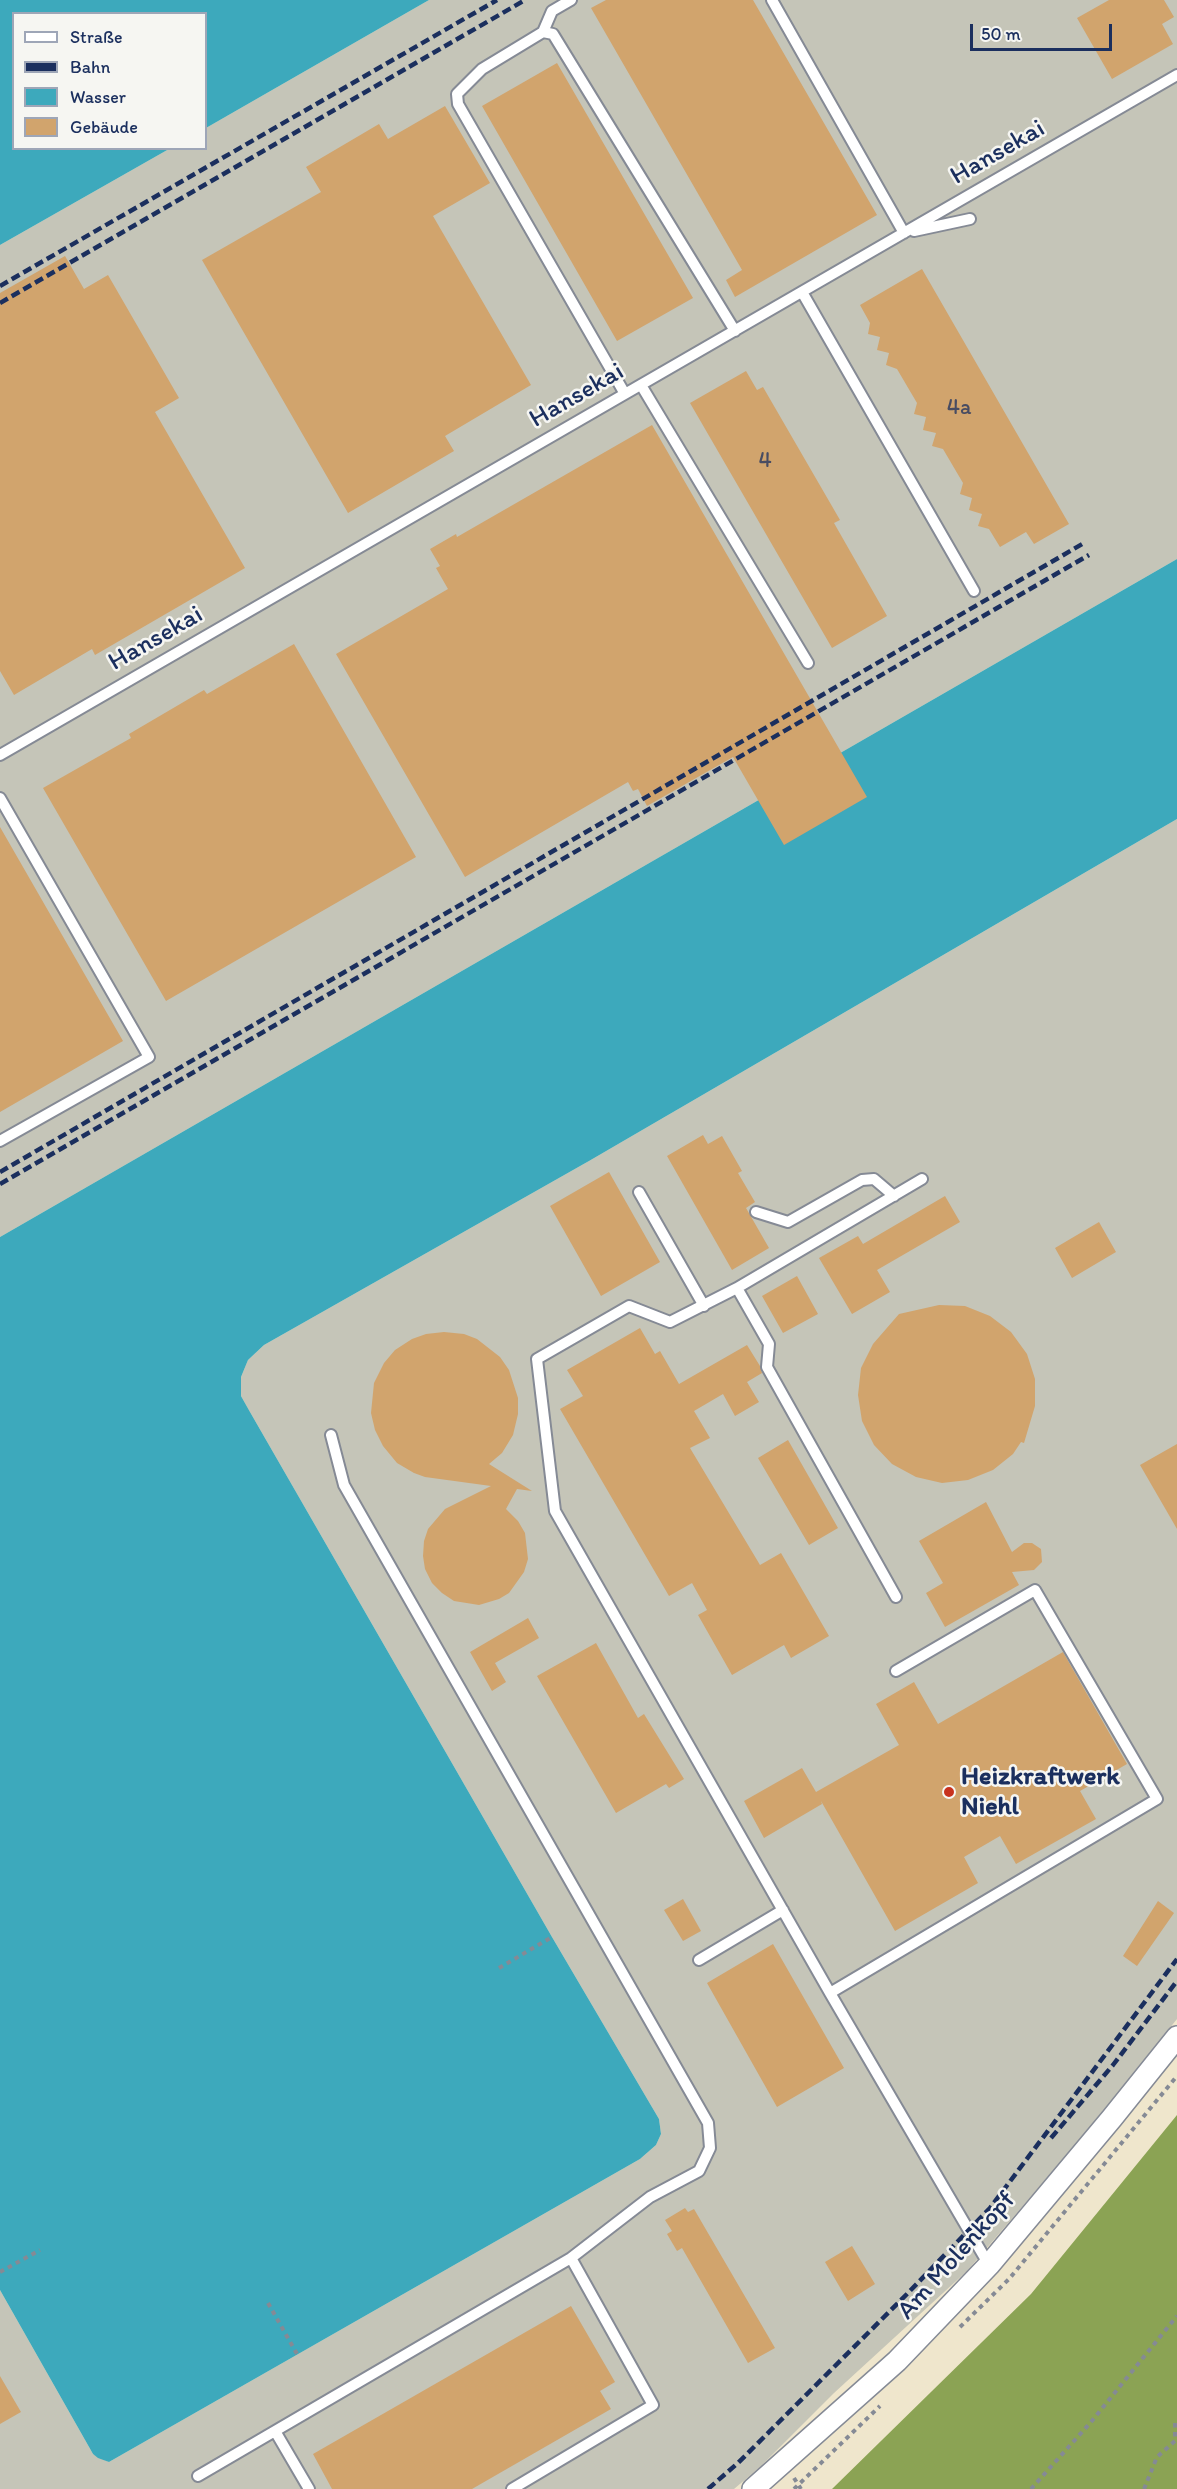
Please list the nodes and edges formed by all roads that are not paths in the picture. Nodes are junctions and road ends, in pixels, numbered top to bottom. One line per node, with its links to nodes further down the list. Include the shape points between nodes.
1 (571, 0): 3 (lane, via 552,11)
2 (772, 0): 6 (lane)
3 (543, 33): 8 (lane, via 553,34); 10 (lane, via 482,69 457,94 458,104)
4 (1177, 75): 6 (lane, Hansekai)
5 (970, 219): 6 (lane)
6 (904, 233): 7 (lane, Hansekai)
7 (801, 292): 8 (lane, Hansekai); 11 (lane)
8 (735, 331): 9 (lane, Hansekai)
9 (641, 385): 10 (lane, Hansekai); 12 (lane)
10 (625, 394): 13 (lane, Hansekai)
11 (974, 591)
12 (808, 663)
13 (0, 755)
14 (0, 798): 15 (lane, via 149,1057)
15 (0, 1141)
16 (922, 1179): 18 (lane)
17 (639, 1191): 21 (lane)
18 (894, 1196): 19 (lane, via 874,1179 862,1180 788,1222); 20 (lane)
19 (756, 1212)
20 (736, 1288): 21 (lane); 23 (lane, via 769,1344 767,1367)
21 (704, 1306): 25 (lane, via 669,1322 629,1306 537,1359 555,1511)
22 (331, 1435): 29 (lane, via 345,1485 708,2122 710,2148 699,2171 650,2197)
23 (896, 1597)
24 (896, 1671): 27 (lane, via 1035,1590 1157,1799)
25 (783, 1910): 26 (lane); 27 (lane)
26 (699, 1960)
27 (830, 1993): 30 (lane)
28 (1177, 2037): 30 (street, Am Molenkopf)
29 (571, 2258): 31 (lane); 34 (lane, via 653,2405)
30 (989, 2265): 35 (street, Am Molenkopf, via 897,2361)
31 (275, 2431): 32 (lane); 33 (lane)
32 (198, 2476)
33 (309, 2489)
34 (512, 2489)
35 (753, 2489)

